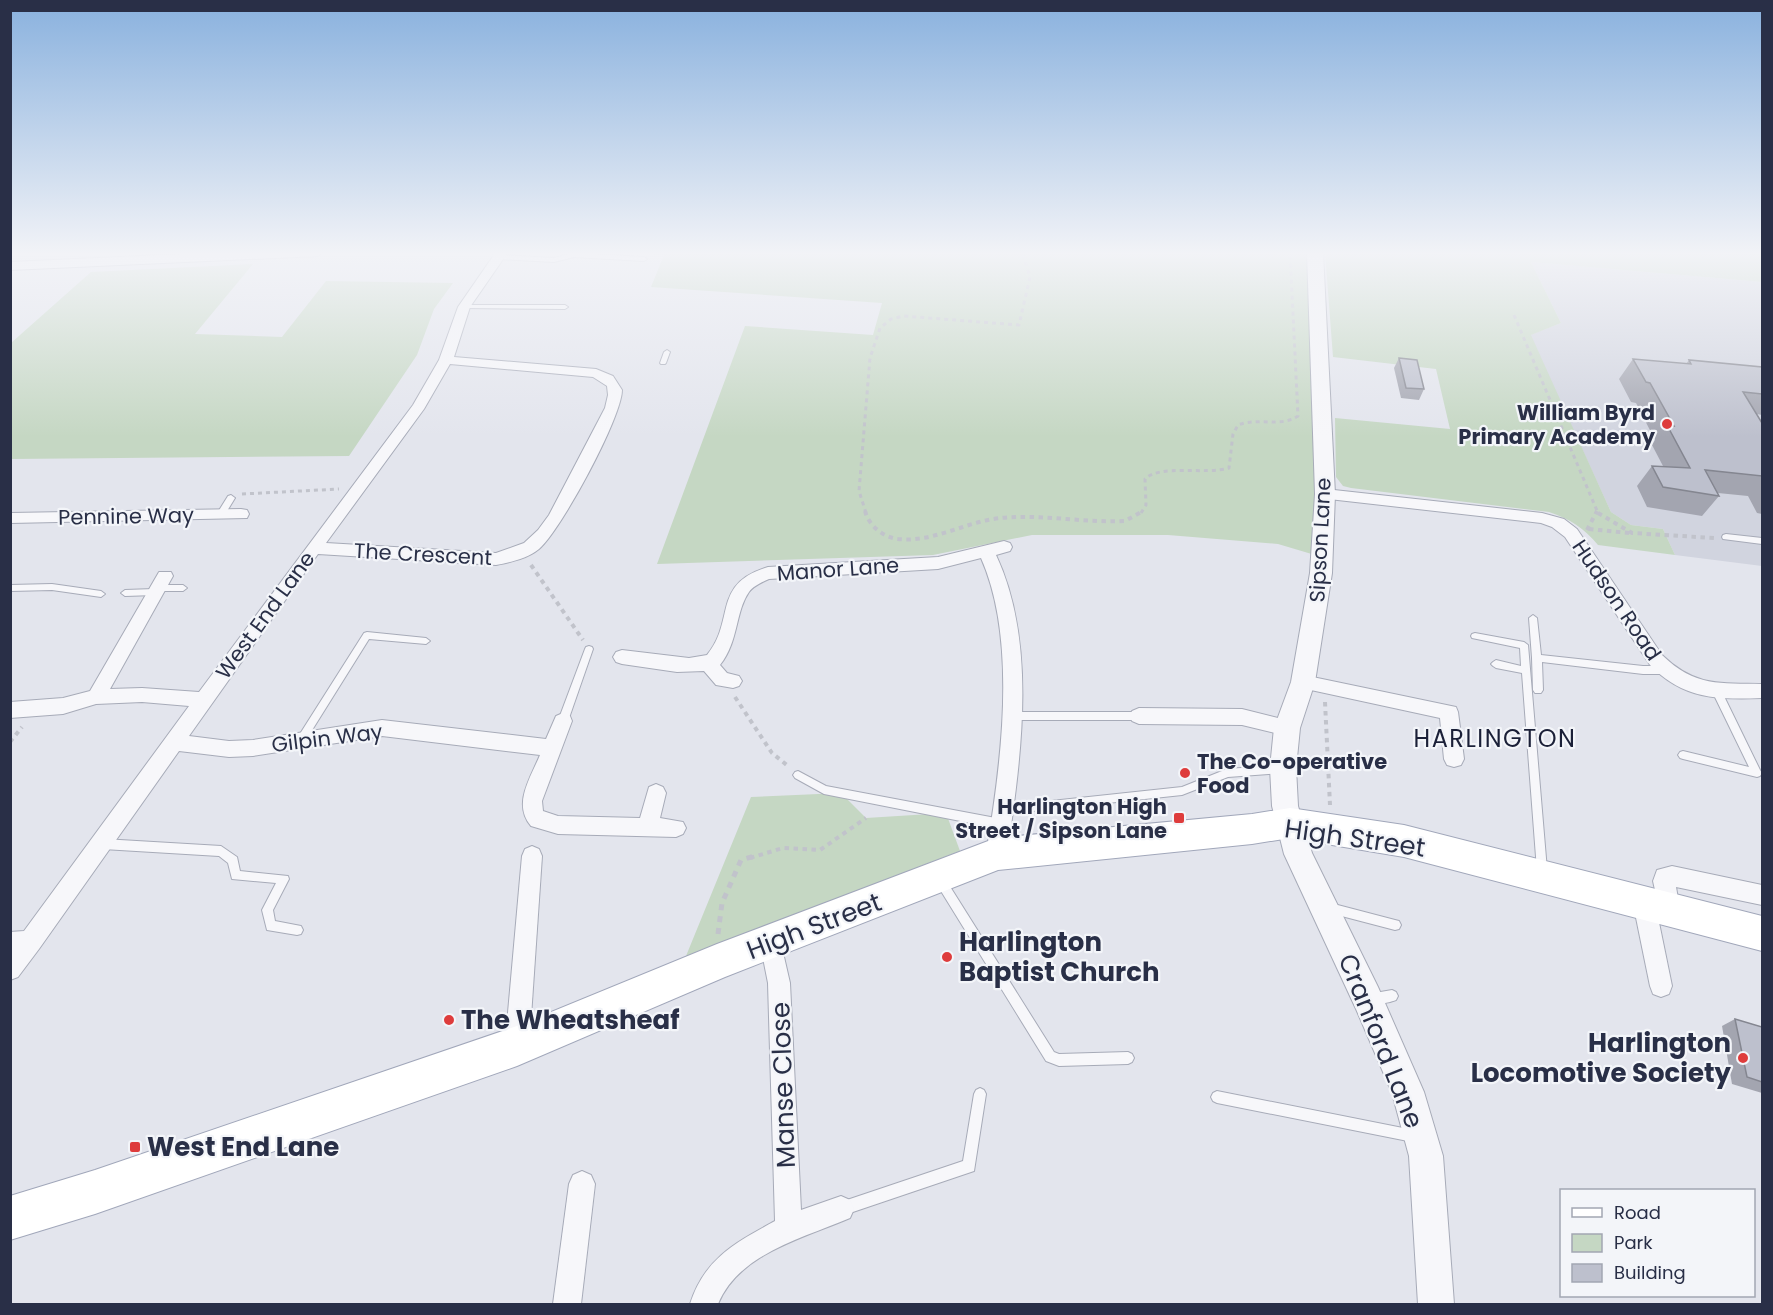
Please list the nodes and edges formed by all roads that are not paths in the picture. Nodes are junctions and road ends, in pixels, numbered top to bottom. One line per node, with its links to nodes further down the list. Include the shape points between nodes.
1 (462, 313): 4 (street, West End Lane)
2 (1318, 313): 6 (street, Sipson Lane)
3 (667, 352): 5 (lane)
4 (446, 360): 14 (street, West End Lane, via 419,406); 14 (street, The Crescent, via 596,373 612,382 616,389 612,408 553,523 522,552 496,559)
5 (663, 363)
6 (1325, 494): 29 (street, Hudson Road, via 1558,523 1571,533); 32 (street, Sipson Lane)
7 (232, 496): 8 (lane)
8 (221, 514): 9 (street, Pennine Way); 10 (street, Pennine Way)
9 (241, 514)
10 (10, 518)
11 (1726, 537): 12 (lane)
12 (1762, 541)
13 (1004, 547): 15 (street, Manor Lane)
14 (314, 548): 37 (street, West End Lane)
15 (986, 552): 27 (street, Manor Lane, via 938,563 768,573 757,577 741,591 721,650); 39 (street, via 998,574 1012,636)
16 (159, 585): 18 (lane); 19 (lane); 36 (street)
17 (10, 588): 20 (lane, via 52,587)
18 (183, 588)
19 (125, 593)
20 (101, 594)
21 (1533, 618): 26 (lane)
22 (1475, 636): 30 (lane, via 1524,645)
23 (426, 641): 43 (lane, via 367,635)
24 (589, 649): 41 (lane)
25 (622, 657): 27 (street, via 696,666)
26 (1537, 658): 29 (lane); 33 (lane)
27 (709, 664): 31 (street, via 722,680)
28 (1496, 664): 30 (lane)
29 (1665, 670): 34 (street, Hudson Road, via 1694,687)
30 (1527, 671): 57 (lane)
31 (733, 681)
32 (1314, 684): 42 (street, Sipson Lane); 47 (street, via 1449,712)
33 (1538, 690)
34 (1717, 691): 35 (street, Hudson Road); 46 (lane, via 1757,773)
35 (1762, 691)
36 (96, 697): 37 (street, via 142,695); 38 (street, via 63,706)
37 (204, 700): 44 (street, West End Lane)
38 (10, 710)
39 (1011, 716): 40 (lane); 54 (street)
40 (1139, 716): 42 (street, via 1242,717)
41 (563, 721): 45 (street)
42 (1287, 728): 48 (street, Sipson Lane)
43 (301, 741): 44 (street, Gilpin Way, via 229,749); 45 (street, Gilpin Way, via 382,728)
44 (174, 742): 55 (street, West End Lane)
45 (553, 748): 52 (street, via 532,801 536,818 558,825)
46 (1683, 755)
47 (1454, 759)
48 (1283, 768): 51 (street, Sipson Lane); 54 (lane, via 1227,773 1182,790)
49 (798, 775): 54 (lane, via 824,790)
50 (656, 793): 52 (street)
51 (1290, 823): 54 (main road, High Street, via 1252,829); 57 (main road, High Street, via 1404,841); 60 (street, Cranford Lane, via 1298,854)
52 (648, 827): 53 (street)
53 (676, 828)
54 (1000, 829): 58 (main road, High Street)
55 (100, 844): 63 (lane, via 220,851 233,860 236,876 284,879 267,910 271,926); 65 (street, West End Lane)
56 (532, 856): 69 (street)
57 (1542, 875): 61 (main road, High Street)
58 (939, 878): 66 (main road, High Street); 70 (lane, via 1050,1057)
59 (1762, 895): 61 (street, via 1672,876 1665,877)
60 (1323, 906): 62 (lane); 73 (street, Cranford Lane, via 1380,997)
61 (1657, 907): 64 (main road, High Street); 68 (street)
62 (1395, 925)
63 (297, 930)
64 (1762, 934)
65 (21, 942): 67 (street, West End Lane)
66 (771, 943): 69 (main road, High Street); 77 (street, Manse Close, via 779,982)
67 (10, 969)
68 (1661, 986)
69 (517, 1046): 76 (main road, High Street)
70 (1128, 1058)
71 (980, 1094): 75 (lane, via 969,1166)
72 (1217, 1097): 73 (lane)
73 (1421, 1137): 80 (street, Cranford Lane, via 1426,1156)
74 (582, 1184): 78 (street)
75 (841, 1209): 77 (street)
76 (10, 1218)
77 (789, 1228): 79 (street, via 735,1257 719,1276)
78 (567, 1305)
79 (704, 1305)
80 (1436, 1305)

